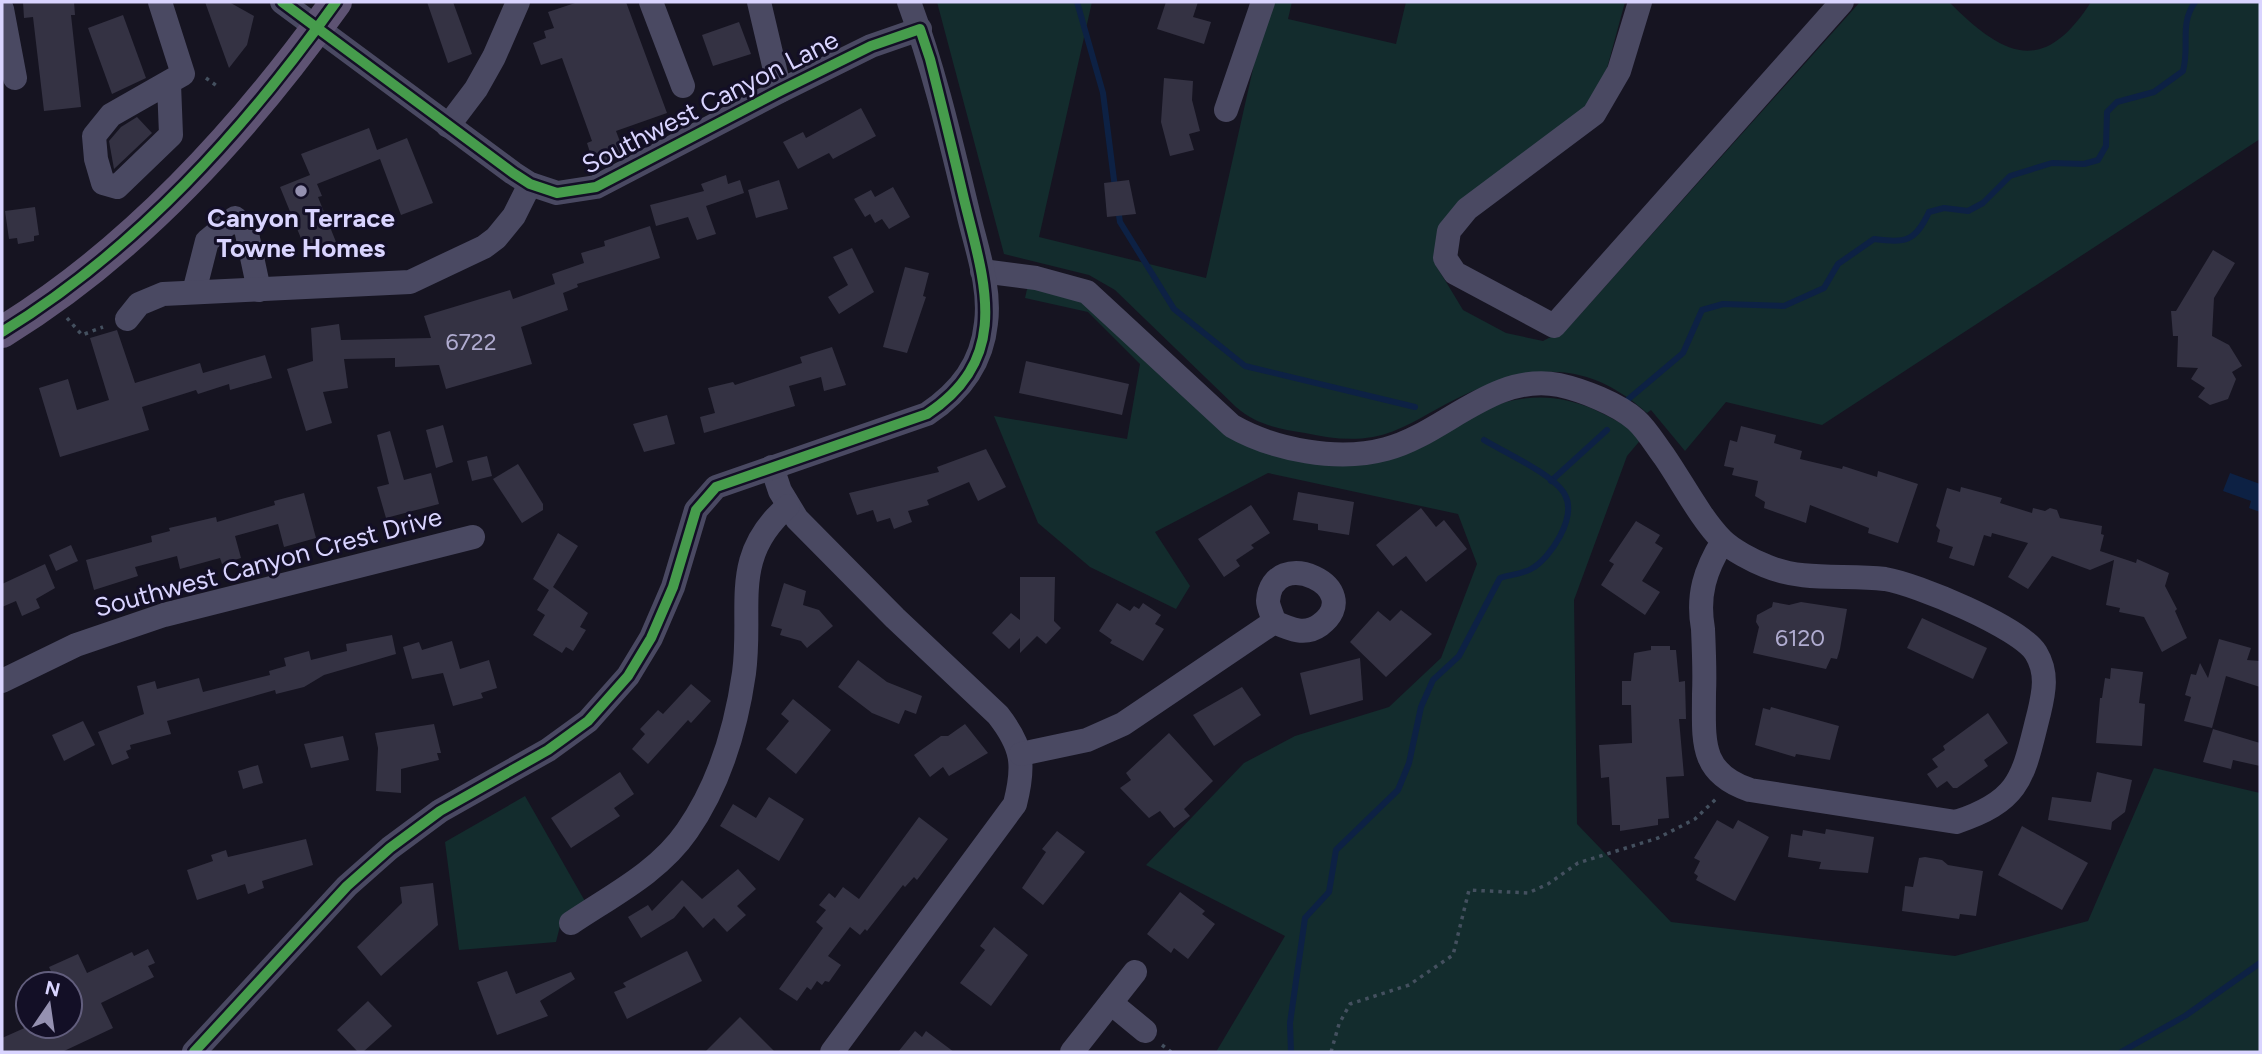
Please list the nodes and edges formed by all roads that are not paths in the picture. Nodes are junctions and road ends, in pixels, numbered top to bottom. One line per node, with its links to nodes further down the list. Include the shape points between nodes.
1 (160, 2): 15 (street, via 183,74)
2 (282, 2): 12 (street, Southwest Canyon Lane)
3 (336, 2): 12 (main road)
4 (518, 2): 19 (street, via 494,57)
5 (651, 2): 16 (street)
6 (760, 2): 17 (street)
7 (909, 2): 13 (street)
8 (1263, 2): 18 (street)
9 (1640, 2): 10 (street, via 1619,71 1594,114 1467,209 1449,230 1445,258 1455,273 1553,326)
10 (1842, 2)
11 (2, 9): 14 (street)
12 (317, 28): 19 (street, Southwest Canyon Lane); 25 (main road, via 231,135 167,202 53,300)
13 (920, 29): 17 (street, Southwest Canyon Lane, via 871,46); 21 (street)
14 (15, 78)
15 (169, 85)
16 (683, 86)
17 (780, 91): 20 (street, Southwest Canyon Lane, via 596,187 569,194)
18 (1226, 110)
19 (448, 125): 20 (street, Southwest Canyon Lane)
20 (530, 184): 22 (street, via 514,216 496,238 410,282)
21 (982, 271): 26 (street, via 986,327 975,364 948,400 927,414 880,432); 29 (street, via 1036,278 1087,292 1232,426 1256,440 1350,454 1387,449 1487,397 1524,384 1558,385 1590,396 1635,419)
22 (259, 290): 23 (street); 23 (street, via 246,229 236,218 207,241)
23 (194, 292): 24 (street, via 155,295 139,304)
24 (127, 319)
25 (2, 332)
26 (772, 467): 27 (street); 37 (street, via 716,487 696,510 652,638 628,676 588,721 548,750 440,811 390,848 347,886)
27 (788, 506): 32 (street, via 895,618 998,715); 33 (street, via 765,529 747,571 740,698 708,797 686,833 654,866)
28 (474, 537): 31 (street, Southwest Canyon Crest Drive, via 164,615 76,645)
29 (1723, 541): 29 (street, via 1767,567 1802,575 1886,580 1920,589 2016,632 2036,653 2046,684 2022,777 2006,798 1983,813 1956,822 1731,784 1712,763 1704,736 1700,592)
30 (1274, 622): 32 (street, via 1123,724 1087,740)
31 (2, 681)
32 (1021, 754): 38 (street, via 1015,804)
33 (571, 923)
34 (1135, 972): 35 (street)
35 (1111, 1003): 36 (street); 39 (street)
36 (1145, 1031)
37 (194, 1052)
38 (832, 1052)
39 (1072, 1052)

